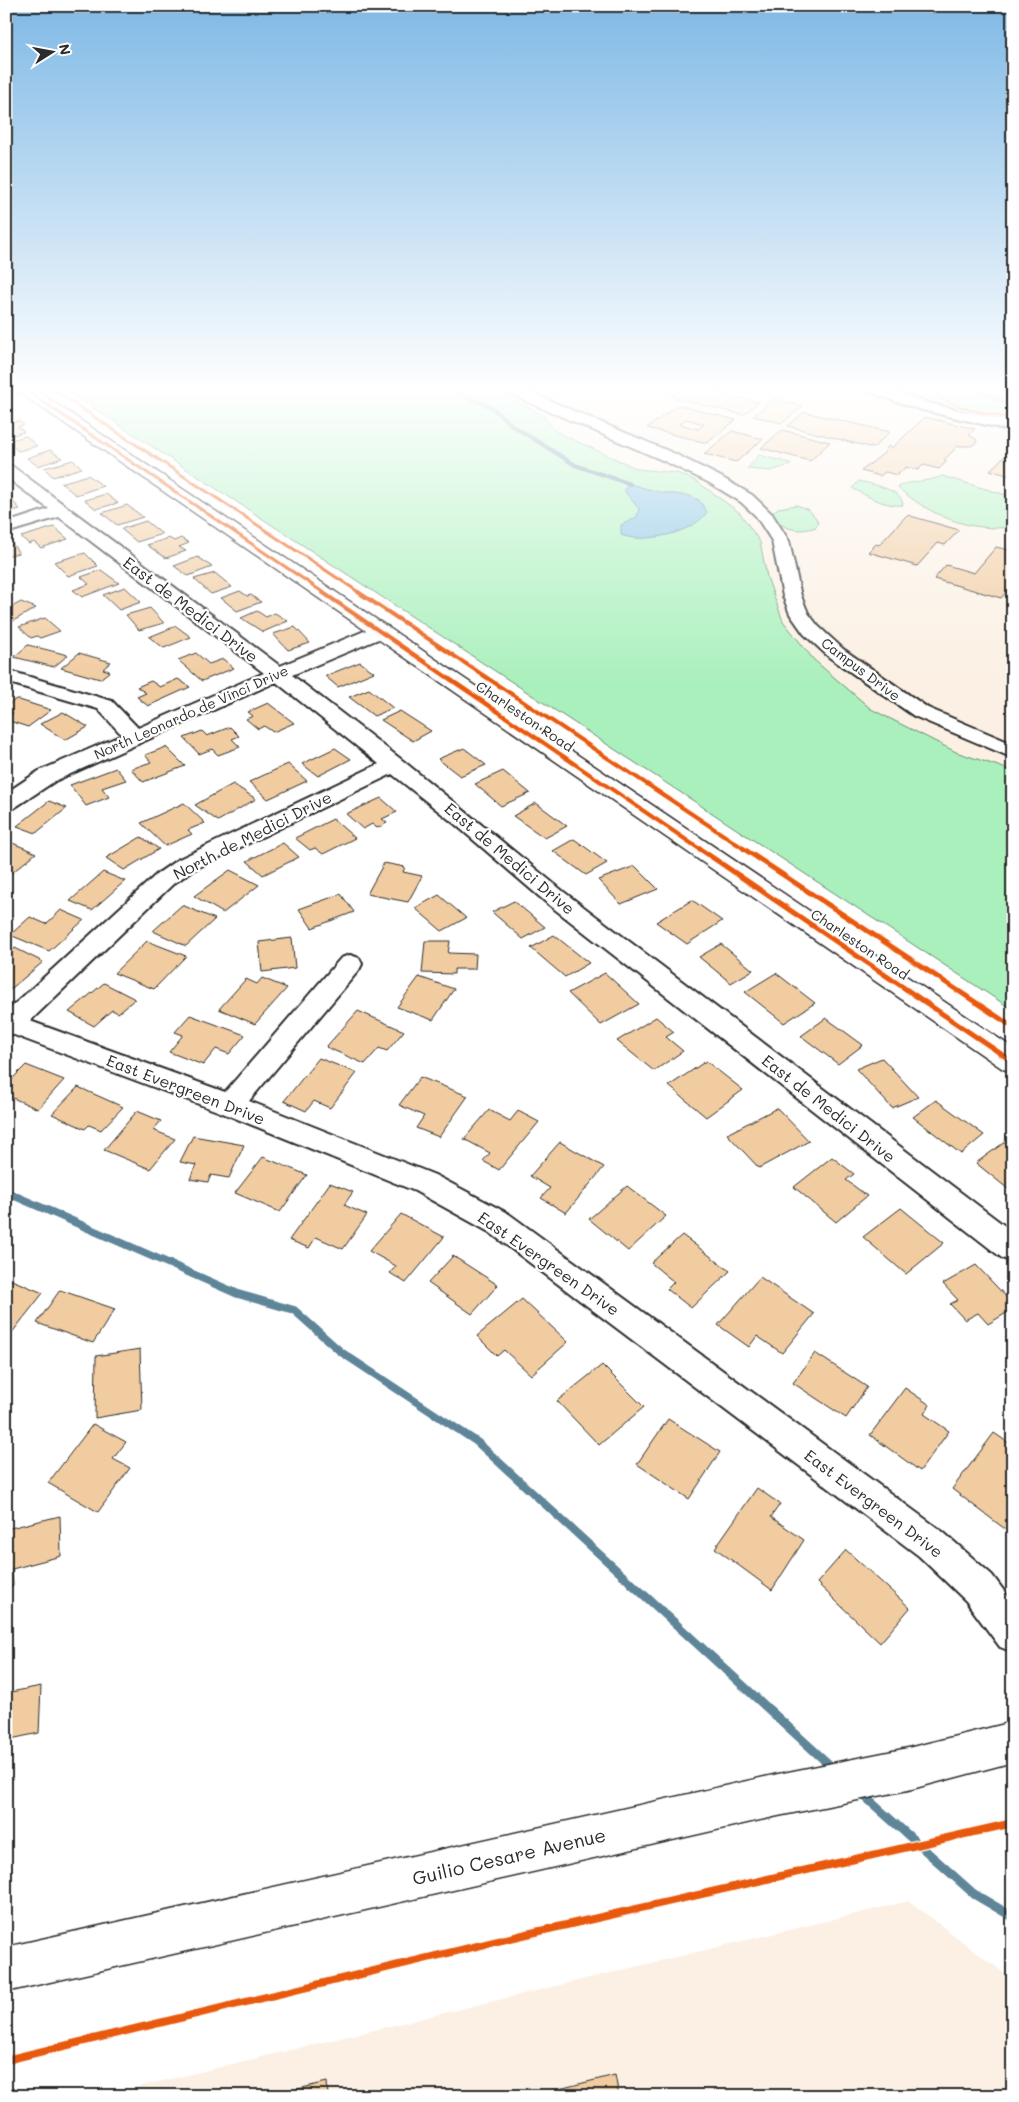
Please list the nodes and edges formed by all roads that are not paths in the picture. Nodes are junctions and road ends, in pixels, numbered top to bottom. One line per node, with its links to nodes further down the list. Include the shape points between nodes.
1 (29, 487): 4 (street, East de Medici Drive)
2 (165, 487): 6 (main road, Charleston Road)
3 (727, 487): 10 (street, Campus Drive, via 753,503 772,525 783,547 792,596 799,614 811,630 862,673 921,712)
4 (60, 511): 5 (street); 7 (street, East de Medici Drive)
5 (6, 528)
6 (381, 631): 7 (street, North Leonardo de Vinci Drive); 15 (main road, Charleston Road)
7 (278, 674): 9 (street, North Leonardo de Vinci Drive); 11 (street, East de Medici Drive)
8 (6, 676): 9 (street, via 105,705)
9 (135, 737): 12 (street, North Leonardo de Vinci Drive, via 47,776)
10 (1013, 752)
11 (395, 764): 14 (street, North de Medici Drive, via 185,865 165,879); 17 (street, East de Medici Drive, via 556,898)
12 (6, 804)
13 (350, 964): 16 (street)
14 (8, 1023): 16 (street, East Evergreen Drive)
15 (1013, 1062)
16 (230, 1104): 18 (street, East Evergreen Drive, via 425,1183 499,1223 931,1544 979,1588)
17 (1013, 1249)
18 (1013, 1634)
19 (1013, 1742): 20 (main road, Guilio Cesare Avenue, via 908,1769 778,1795)
20 (6, 1970)

